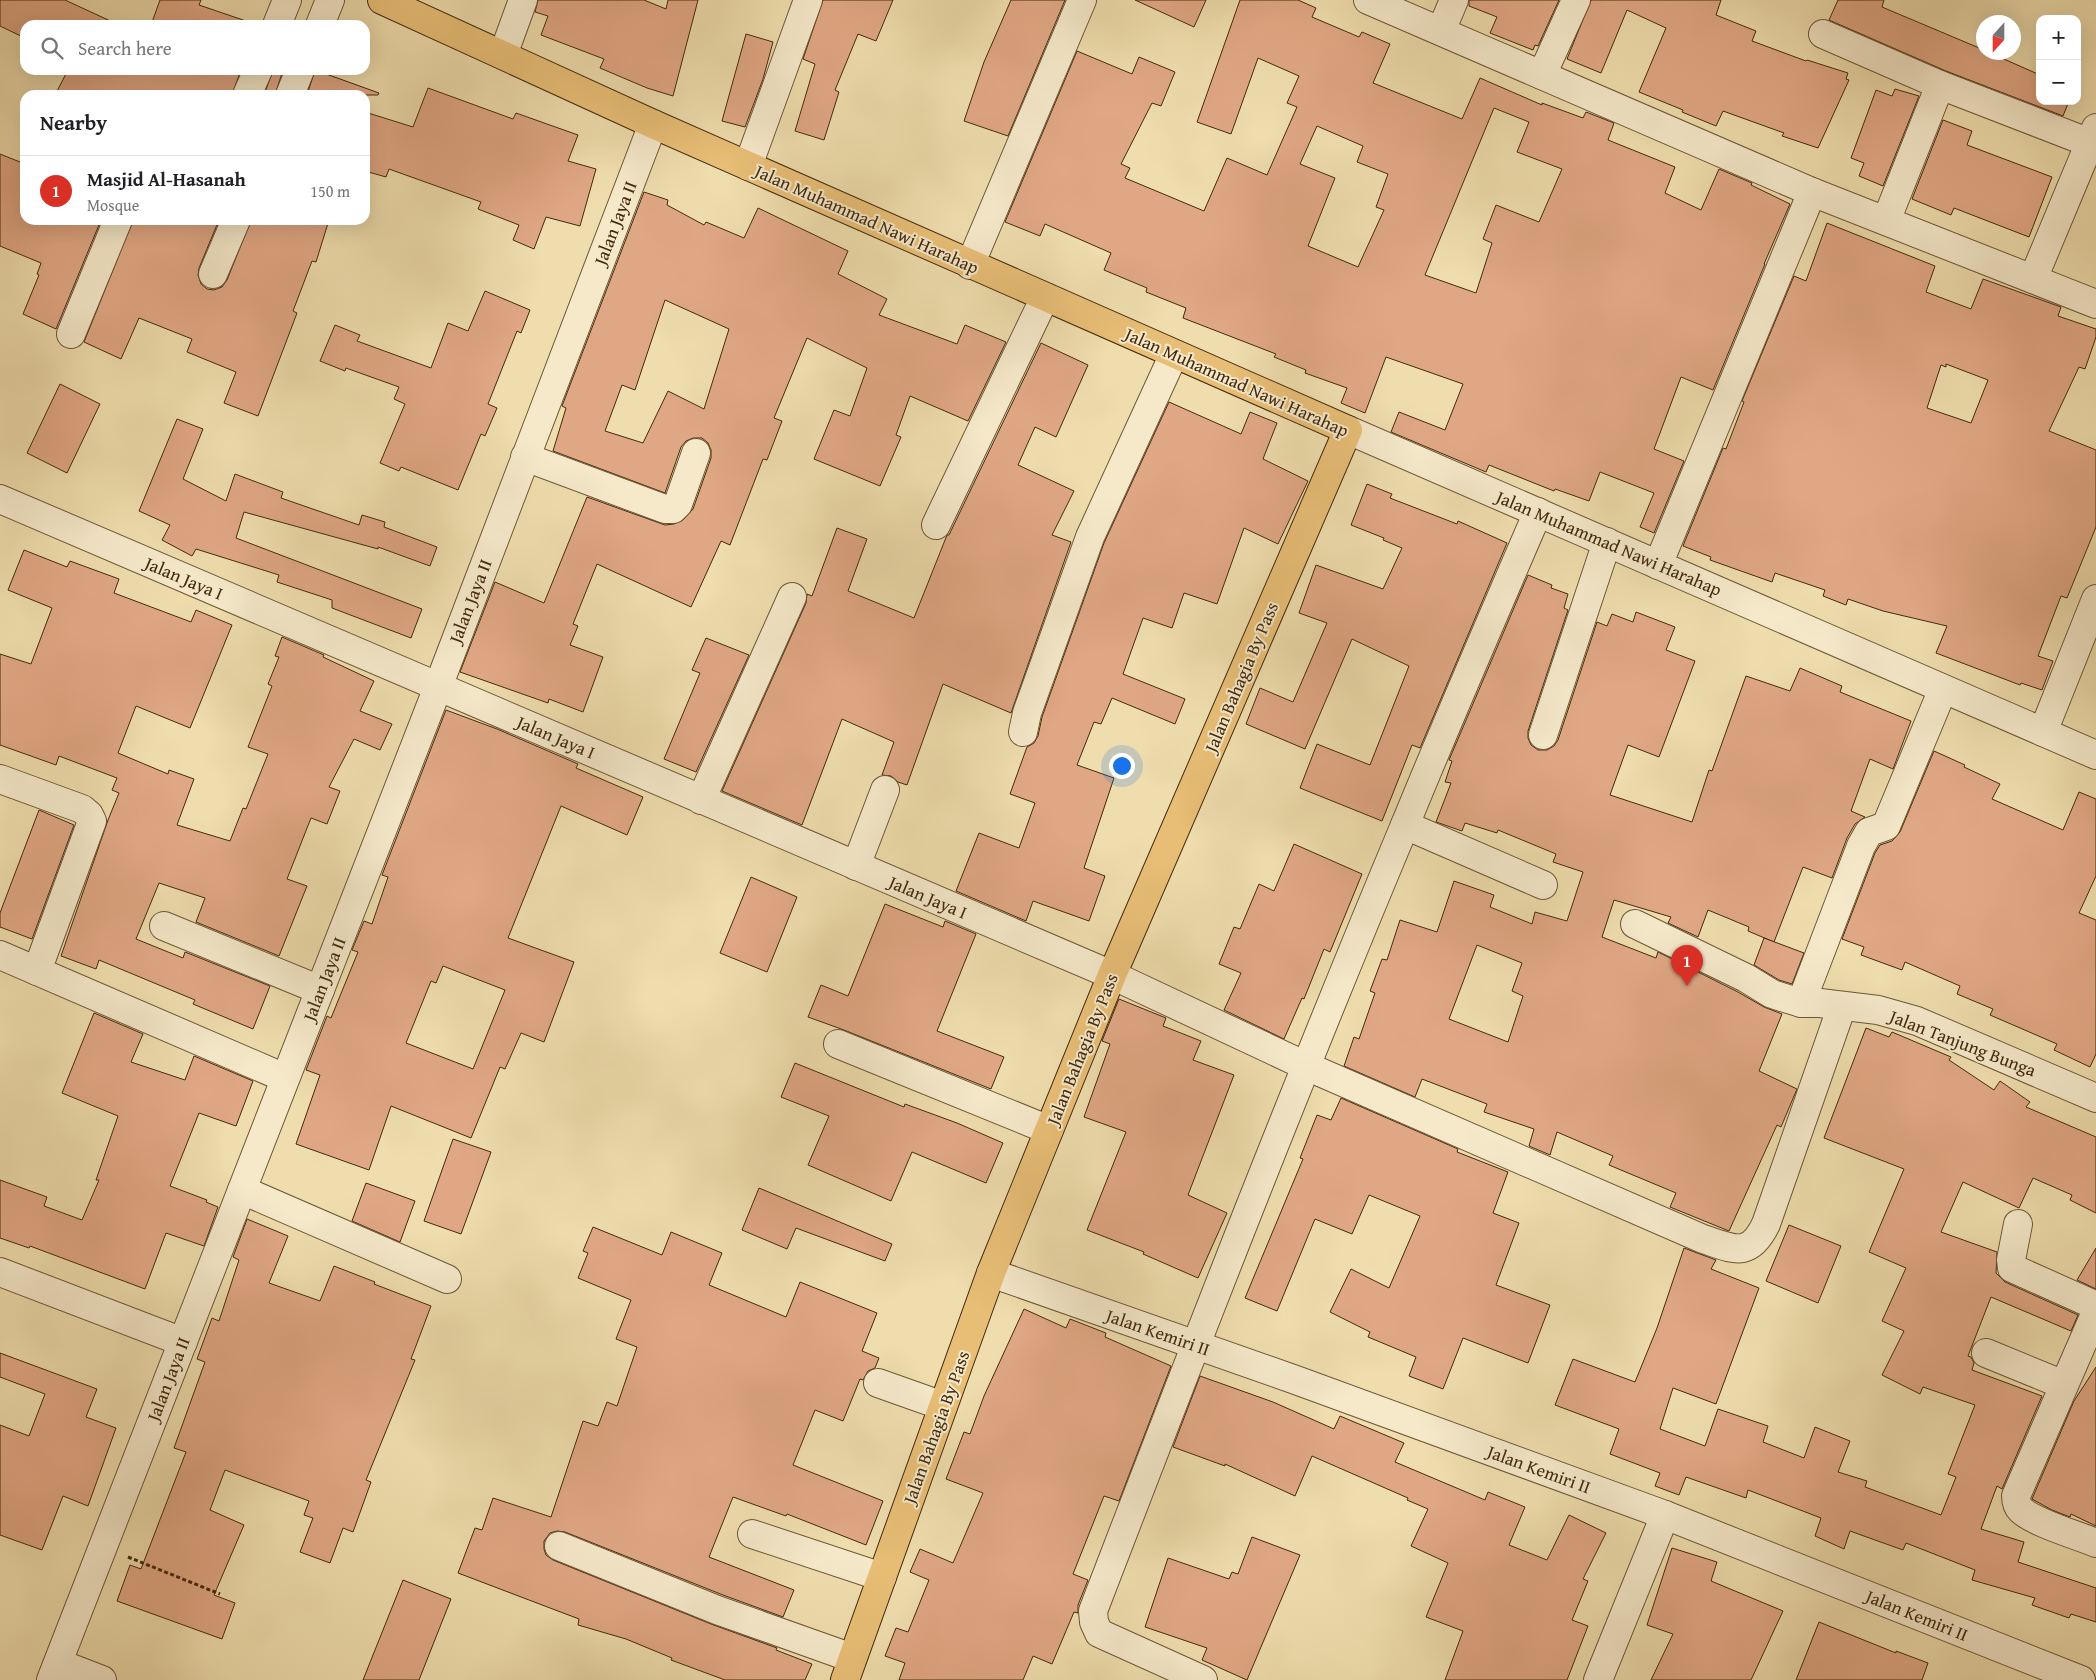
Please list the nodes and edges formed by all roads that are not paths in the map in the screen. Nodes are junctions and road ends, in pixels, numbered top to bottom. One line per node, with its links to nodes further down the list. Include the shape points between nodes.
1 (287, 0): 10 (street)
2 (330, 0): 11 (street)
3 (382, 0): 14 (main road, Jalan Muhammad Nawi Harahap)
4 (523, 0): 14 (street)
5 (808, 0): 23 (street)
6 (1082, 0): 28 (street)
7 (1368, 0): 12 (street)
8 (1454, 0): 12 (street)
9 (1576, 0): 17 (street)
10 (279, 20)
11 (322, 20)
12 (1441, 31): 17 (street)
13 (1823, 34): 18 (street)
14 (503, 55): 21 (main road, Jalan Muhammad Nawi Harahap)
15 (256, 75): 19 (street)
16 (298, 75): 20 (street)
17 (1542, 75): 24 (street)
18 (1940, 85): 22 (street); 25 (street)
19 (249, 90)
20 (292, 90)
21 (653, 124): 23 (main road, Jalan Muhammad Nawi Harahap); 37 (street, Jalan Jaya II)
22 (2093, 135): 30 (street)
23 (748, 166): 28 (main road, Jalan Muhammad Nawi Harahap)
24 (1812, 192): 25 (street); 42 (street)
25 (1886, 221): 30 (street)
26 (116, 225): 33 (street)
27 (234, 225): 29 (street)
28 (970, 265): 31 (main road, Jalan Muhammad Nawi Harahap)
29 (213, 274)
30 (2033, 279): 32 (street)
31 (1045, 297): 34 (main road, Jalan Muhammad Nawi Harahap); 40 (street)
32 (2096, 304)
33 (71, 334)
34 (1174, 354): 35 (main road, Jalan Muhammad Nawi Harahap); 47 (street, via 1090,537)
35 (1348, 430): 39 (street, Jalan Muhammad Nawi Harahap); 61 (main road, Jalan Bahagia By Pass)
36 (696, 453): 37 (street, via 678,504 673,509 665,509)
37 (525, 457): 45 (street, Jalan Jaya II)
38 (0, 499): 45 (street, Jalan Jaya I)
39 (1538, 512): 41 (street, Jalan Muhammad Nawi Harahap); 54 (street)
40 (936, 525)
41 (1607, 542): 42 (street, Jalan Muhammad Nawi Harahap); 49 (street)
42 (1658, 565): 46 (street, Jalan Muhammad Nawi Harahap)
43 (792, 597): 53 (street)
44 (2096, 599): 48 (street)
45 (438, 687): 53 (street, Jalan Jaya I); 62 (street, Jalan Jaya II)
46 (1943, 689): 48 (street, Jalan Muhammad Nawi Harahap); 63 (street, via 1886,826 1866,835 1861,846)
47 (1023, 732)
48 (2043, 732): 50 (street, Jalan Muhammad Nawi Harahap)
49 (1543, 735)
50 (2096, 755)
51 (0, 779): 60 (street, via 82,809 92,821)
52 (884, 790): 55 (street)
53 (701, 800): 55 (street, Jalan Jaya I)
54 (1405, 824): 56 (street); 66 (street)
55 (856, 866): 61 (street, Jalan Jaya I)
56 (1543, 885)
57 (1635, 924): 63 (street, Jalan Tanjung Bunga, via 1772,994)
58 (164, 926): 62 (street)
59 (0, 955): 60 (street)
60 (37, 971): 67 (street)
61 (1112, 975): 66 (street, Jalan Jaya I); 69 (main road, Jalan Bahagia By Pass)
62 (320, 990): 67 (street, Jalan Jaya II)
63 (1801, 1003): 64 (street, Jalan Tanjung Bunga)
64 (1842, 1006): 66 (street, Jalan Jaya I, via 1766,1224 1758,1239 1737,1250 1703,1239); 68 (street, Jalan Tanjung Bunga, via 1878,1010 1916,1022)
65 (838, 1044): 69 (street)
66 (1306, 1066): 76 (street)
67 (285, 1078): 70 (street, Jalan Jaya II)
68 (2096, 1098)
69 (1049, 1130): 73 (main road, Jalan Bahagia By Pass)
70 (242, 1190): 74 (street); 75 (street, Jalan Jaya II)
71 (2018, 1224): 79 (street, via 2012,1268 2090,1303 2096,1312)
72 (0, 1272): 75 (street)
73 (991, 1273): 76 (street, Jalan Kemiri II); 80 (main road, Jalan Bahagia By Pass)
74 (447, 1279)
75 (183, 1342): 87 (street, Jalan Jaya II)
76 (1195, 1345): 81 (street, Jalan Kemiri II); 88 (street, via 1093,1611 1099,1633)
77 (1986, 1353): 79 (street)
78 (878, 1383): 80 (street)
79 (2064, 1385): 83 (street, via 2016,1502 2020,1510 2034,1518)
80 (943, 1406): 85 (main road, Jalan Bahagia By Pass)
81 (1665, 1515): 90 (street); 91 (street, Jalan Kemiri II)
82 (752, 1534): 85 (street)
83 (2096, 1543)
84 (560, 1546): 86 (street, via 717,1610)
85 (882, 1577): 86 (main road, Jalan Bahagia By Pass)
86 (848, 1669)
87 (54, 1671): 89 (street)
88 (1188, 1677)
89 (102, 1680)
90 (1598, 1680)
91 (2081, 1680)

